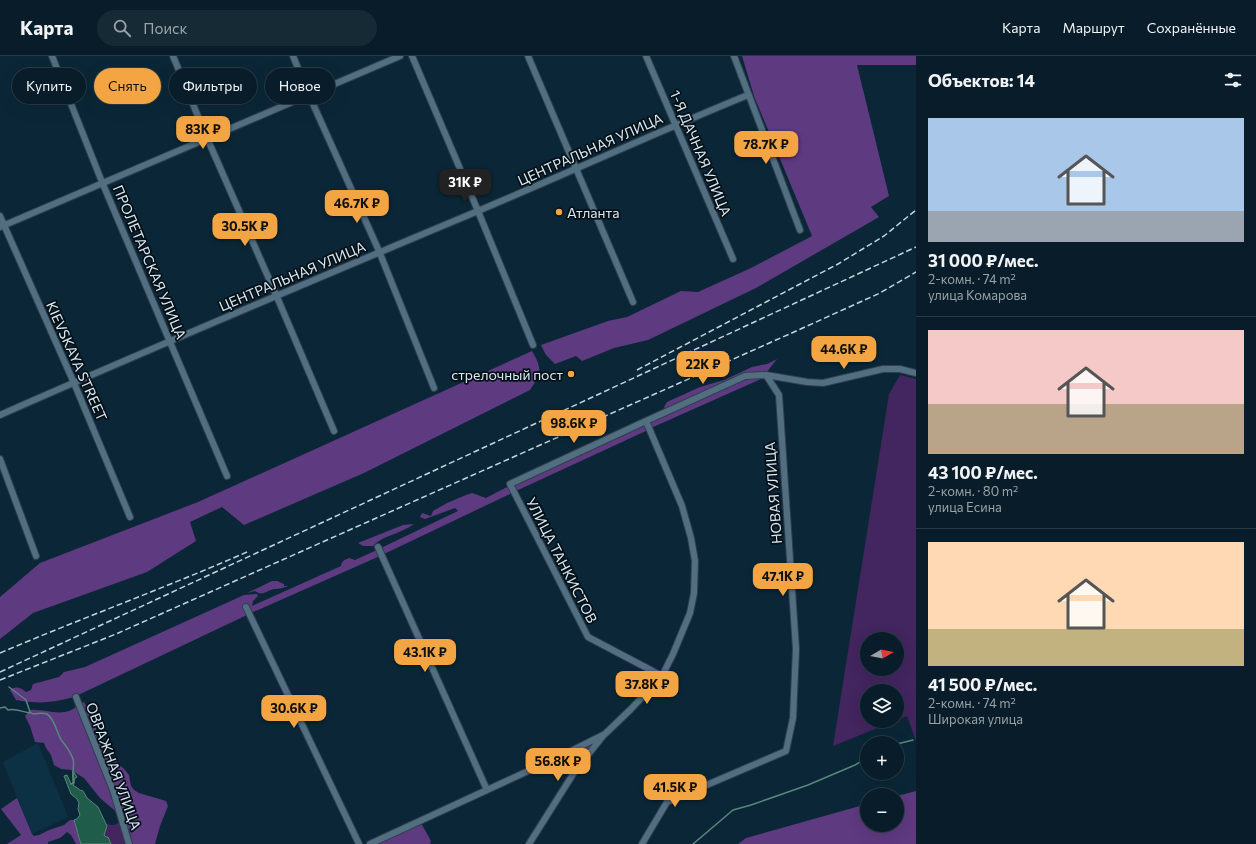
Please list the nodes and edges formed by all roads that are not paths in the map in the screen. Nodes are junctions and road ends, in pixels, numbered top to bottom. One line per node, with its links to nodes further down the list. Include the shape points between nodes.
1 (52, 56): 17 (street, ПРОЛЕТАРСКАЯ УЛИЦА)
2 (173, 56): 15 (street)
3 (293, 56): 9 (street)
4 (400, 56): 10 (street)
5 (412, 56): 18 (street)
6 (528, 56): 16 (street)
7 (646, 56): 14 (street, 1-Я ДАЧНАЯ УЛИЦА)
8 (734, 56): 11 (street)
9 (298, 68)
10 (335, 84)
11 (748, 95): 14 (street, ЦЕНТРАЛЬНАЯ УЛИЦА); 21 (street)
12 (288, 104): 15 (street)
13 (313, 104): 22 (street)
14 (675, 125): 16 (street, ЦЕНТРАЛЬНАЯ УЛИЦА); 23 (street, 1-Я ДАЧНАЯ УЛИЦА)
15 (207, 138): 17 (street); 24 (street)
16 (577, 168): 18 (street, ЦЕНТРАЛЬНАЯ УЛИЦА); 25 (street)
17 (102, 182): 20 (street); 26 (street, ПРОЛЕТАРСКАЯ УЛИЦА)
18 (478, 211): 22 (street, ЦЕНТРАЛЬНАЯ УЛИЦА); 27 (street)
19 (0, 216): 20 (street, KIEVSKAYA STREET)
20 (2, 226): 30 (street, KIEVSKAYA STREET)
21 (800, 230)
22 (379, 251): 24 (street, ЦЕНТРАЛЬНАЯ УЛИЦА); 31 (street)
23 (733, 259)
24 (277, 297): 26 (street, ЦЕНТРАЛЬНАЯ УЛИЦА); 34 (street)
25 (633, 302)
26 (170, 340): 30 (street, ЦЕНТРАЛЬНАЯ УЛИЦА); 36 (street, ПРОЛЕТАРСКАЯ УЛИЦА)
27 (533, 345)
28 (916, 373): 29 (street, via 900,369 883,369 823,383)
29 (766, 375): 33 (street, via 745,376); 49 (street, НОВАЯ УЛИЦА, via 779,395 796,649 793,718 786,751 667,802)
30 (74, 382): 32 (street, ЦЕНТРАЛЬНАЯ УЛИЦА); 37 (street, KIEVSKAYA STREET)
31 (434, 388)
32 (0, 415)
33 (646, 420): 41 (street, via 682,506 690,531 695,561 694,593 690,613); 41 (street, УЛИЦА ТАНКИСТОВ, via 510,484 588,637)
34 (334, 431)
35 (0, 459): 39 (street)
36 (227, 476)
37 (130, 517)
38 (378, 547): 44 (street)
39 (36, 556)
40 (246, 607): 46 (street)
41 (662, 676): 43 (street)
42 (76, 697): 45 (street, ОВРАЖНАЯ УЛИЦА, via 113,790)
43 (605, 734): 44 (street); 48 (street, via 576,771)
44 (487, 790): 47 (street)
45 (129, 844)
46 (359, 844)
47 (370, 844)
48 (529, 844)
49 (642, 844)

